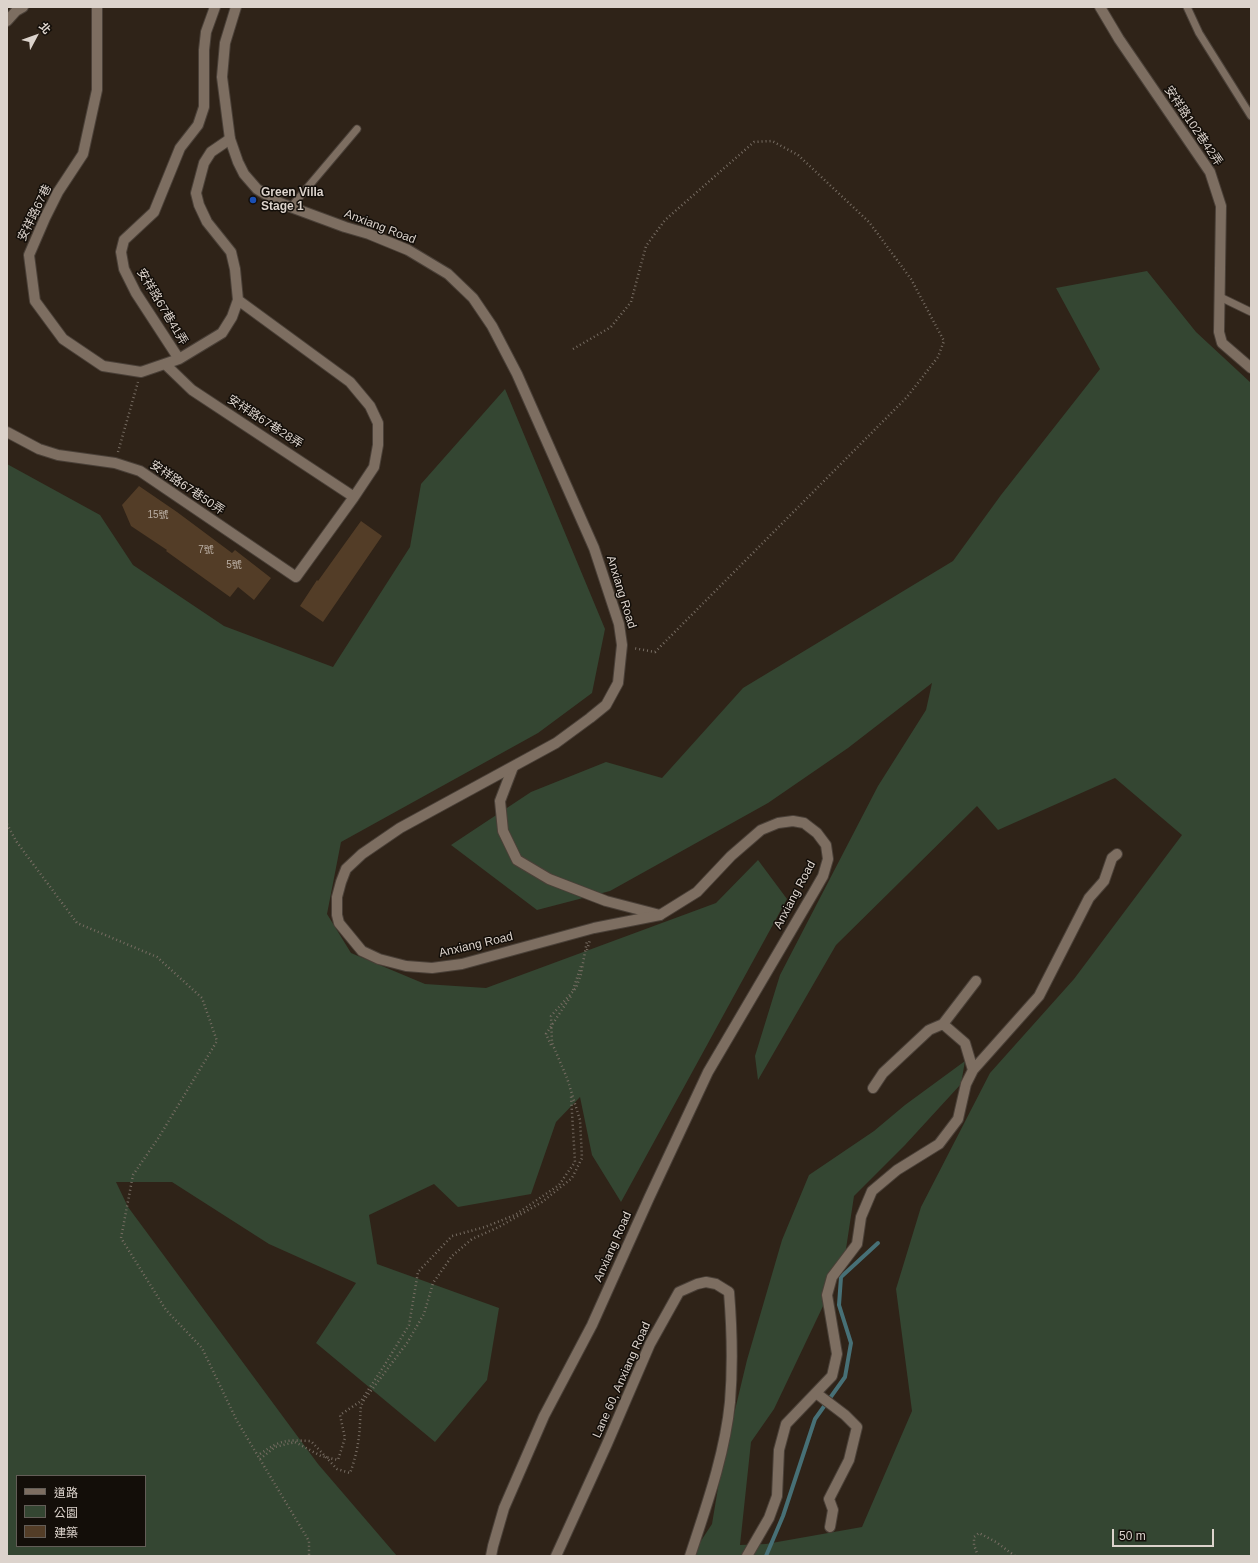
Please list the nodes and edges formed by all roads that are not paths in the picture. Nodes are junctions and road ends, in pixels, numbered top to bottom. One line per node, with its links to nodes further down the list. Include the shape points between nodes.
1 (23, 7): 7 (street, via 16,10)
2 (97, 7): 16 (street, 安祥路67巷, via 97,90 83,154 58,192 29,255 35,301 63,339 103,366 141,372)
3 (215, 7): 15 (street, 安祥路67巷41弄, via 206,32 204,107 198,125 180,148 154,212 124,240 121,252 124,269 136,293)
4 (236, 7): 10 (street, Anxiang Road, via 225,43 222,77)
5 (1100, 7): 12 (street, 安祥路102巷42弄, via 1210,172 1221,206)
6 (1187, 7): 8 (lane, via 1199,33)
7 (7, 21)
8 (1251, 116)
9 (358, 129): 11 (lane)
10 (230, 139): 11 (street, Anxiang Road, via 244,174 257,189); 13 (street, 安祥路67巷, via 211,152 204,163 196,193 207,222 231,252)
11 (291, 207): 20 (street, Anxiang Road, via 408,250 448,274 473,298 492,326 516,374 594,548 619,624 622,646 618,683 606,705 556,743)
12 (1220, 297): 14 (lane); 17 (street, 安祥路102巷42弄, via 1219,332 1222,343)
13 (238, 300): 15 (street, 安祥路67巷, via 232,317 222,333); 19 (street, via 350,382 370,406 378,423 378,445 374,467)
14 (1251, 312)
15 (179, 359): 16 (street, 安祥路67巷)
16 (165, 364): 19 (street, 安祥路67巷28弄, via 192,390)
17 (1251, 368)
18 (7, 432): 19 (street, 安祥路67巷50弄, via 39,449 58,455 115,463 140,471 296,577)
19 (354, 497)
20 (513, 767): 22 (street, via 500,801 503,831 517,860 549,879 606,901); 22 (street, Anxiang Road, via 400,828 362,854 346,869 337,897 337,915 339,923 362,951 379,959 406,966 432,968 462,964)
21 (1117, 854): 25 (street, via 1112,858 1104,881 1089,898 1039,996)
22 (660, 915): 29 (street, Anxiang Road, via 697,892 731,856 761,830 792,821 804,823 817,833 826,845 828,859 823,876 708,1072 592,1325 544,1416 504,1508)
23 (976, 981): 24 (street)
24 (944, 1024): 25 (street, via 965,1043); 26 (street, via 929,1030 883,1073)
25 (973, 1070): 27 (street, via 966,1084 958,1119 939,1144 897,1170 872,1190 861,1217 857,1244 832,1278 828,1289 837,1354 832,1376)
26 (873, 1088)
27 (816, 1393): 28 (street, via 857,1427 849,1460 829,1498 833,1510); 32 (street, via 786,1424 779,1450 777,1496 769,1518)
28 (830, 1527)
29 (491, 1556)
30 (556, 1556): 31 (street, Lane 60, Anxiang Road, via 650,1344 679,1292 706,1282 716,1284 729,1292 732,1371 730,1404 723,1440)
31 (690, 1556)
32 (747, 1556)

